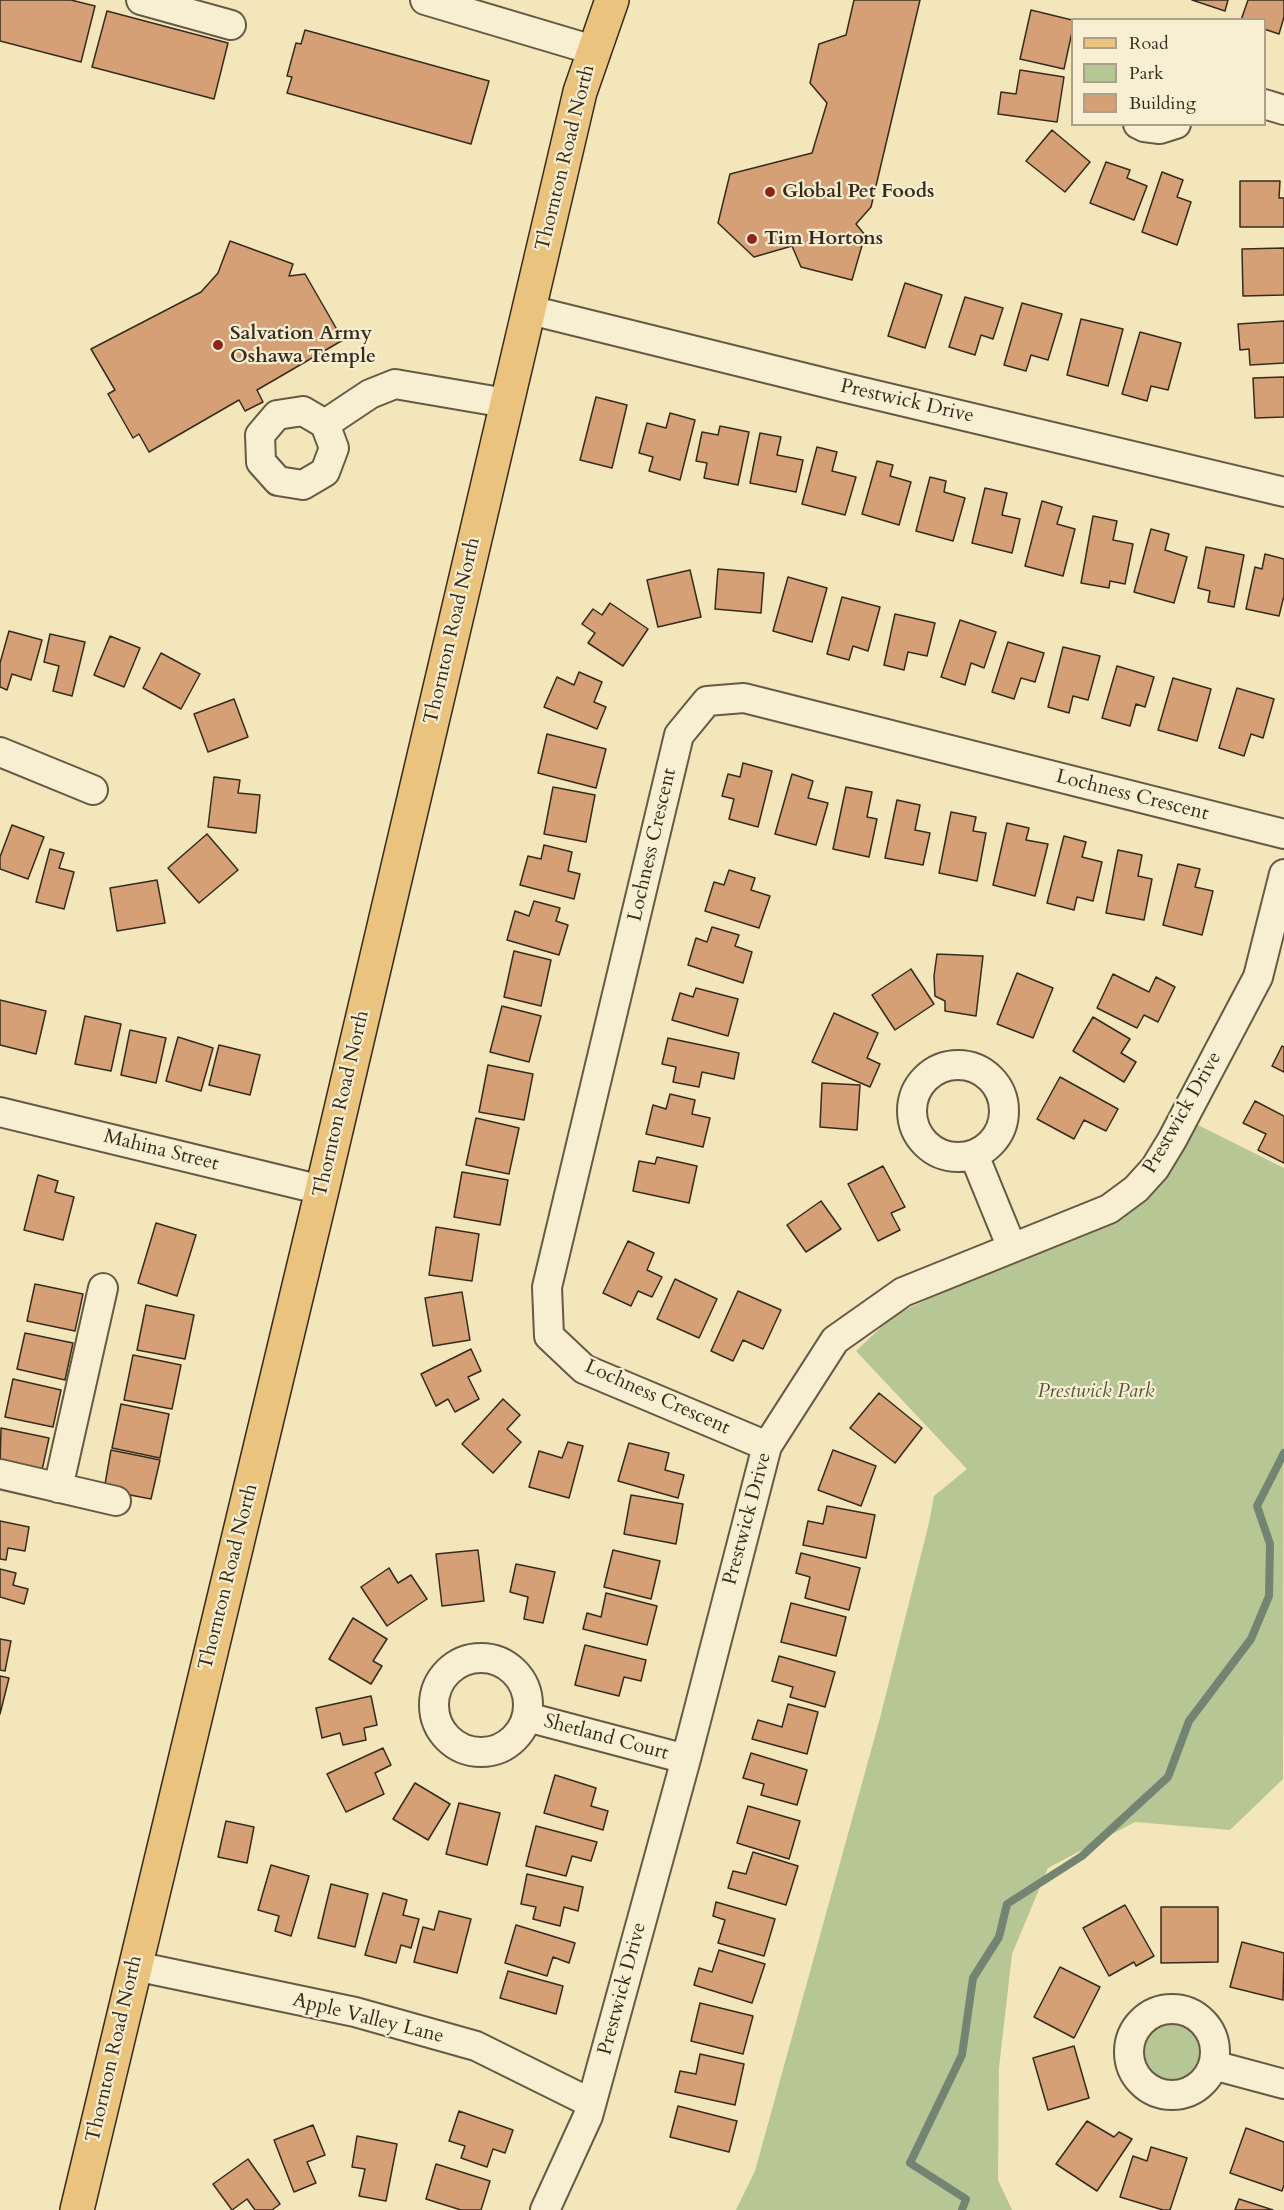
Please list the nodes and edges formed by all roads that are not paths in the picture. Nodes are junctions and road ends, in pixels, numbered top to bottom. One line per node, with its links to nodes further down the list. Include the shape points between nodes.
1 (141, 0): 5 (street)
2 (425, 0): 4 (street)
3 (612, 0): 6 (main road, Thornton Road North)
4 (506, 11): 6 (street)
5 (231, 25)
6 (593, 50): 11 (main road, Thornton Road North)
7 (1266, 105): 8 (street)
8 (1284, 110)
9 (1141, 126): 10 (street)
10 (1170, 126)
11 (530, 310): 12 (main road, Thornton Road North); 14 (street, Prestwick Drive)
12 (506, 403): 13 (street, via 395,384 370,394); 21 (main road, Thornton Road North)
13 (325, 424)
14 (1284, 492)
15 (0, 752): 16 (street)
16 (93, 790)
17 (1284, 834): 24 (street, Lochness Crescent, via 744,698 707,701 679,735 547,1287 549,1336 584,1369)
18 (1284, 874): 22 (street, Prestwick Drive, via 1258,977 1155,1168 1136,1189 1109,1209)
19 (0, 1112): 21 (street, Mahina Street)
20 (974, 1155): 22 (street)
21 (322, 1190): 30 (main road, Thornton Road North)
22 (1012, 1248): 24 (street, Prestwick Drive, via 903,1292 836,1340)
23 (103, 1288): 26 (street)
24 (767, 1446): 29 (street, Prestwick Drive)
25 (0, 1474): 26 (street)
26 (58, 1488): 27 (street)
27 (116, 1501)
28 (527, 1717): 29 (street, Shetland Court)
29 (686, 1759): 33 (street, Prestwick Drive)
30 (135, 1966): 33 (street, Apple Valley Lane, via 355,2012 476,2046); 34 (main road, Thornton Road North)
31 (1213, 2065): 32 (street)
32 (1284, 2084)
33 (591, 2103): 35 (street, Prestwick Drive)
34 (77, 2210)
35 (545, 2210)

